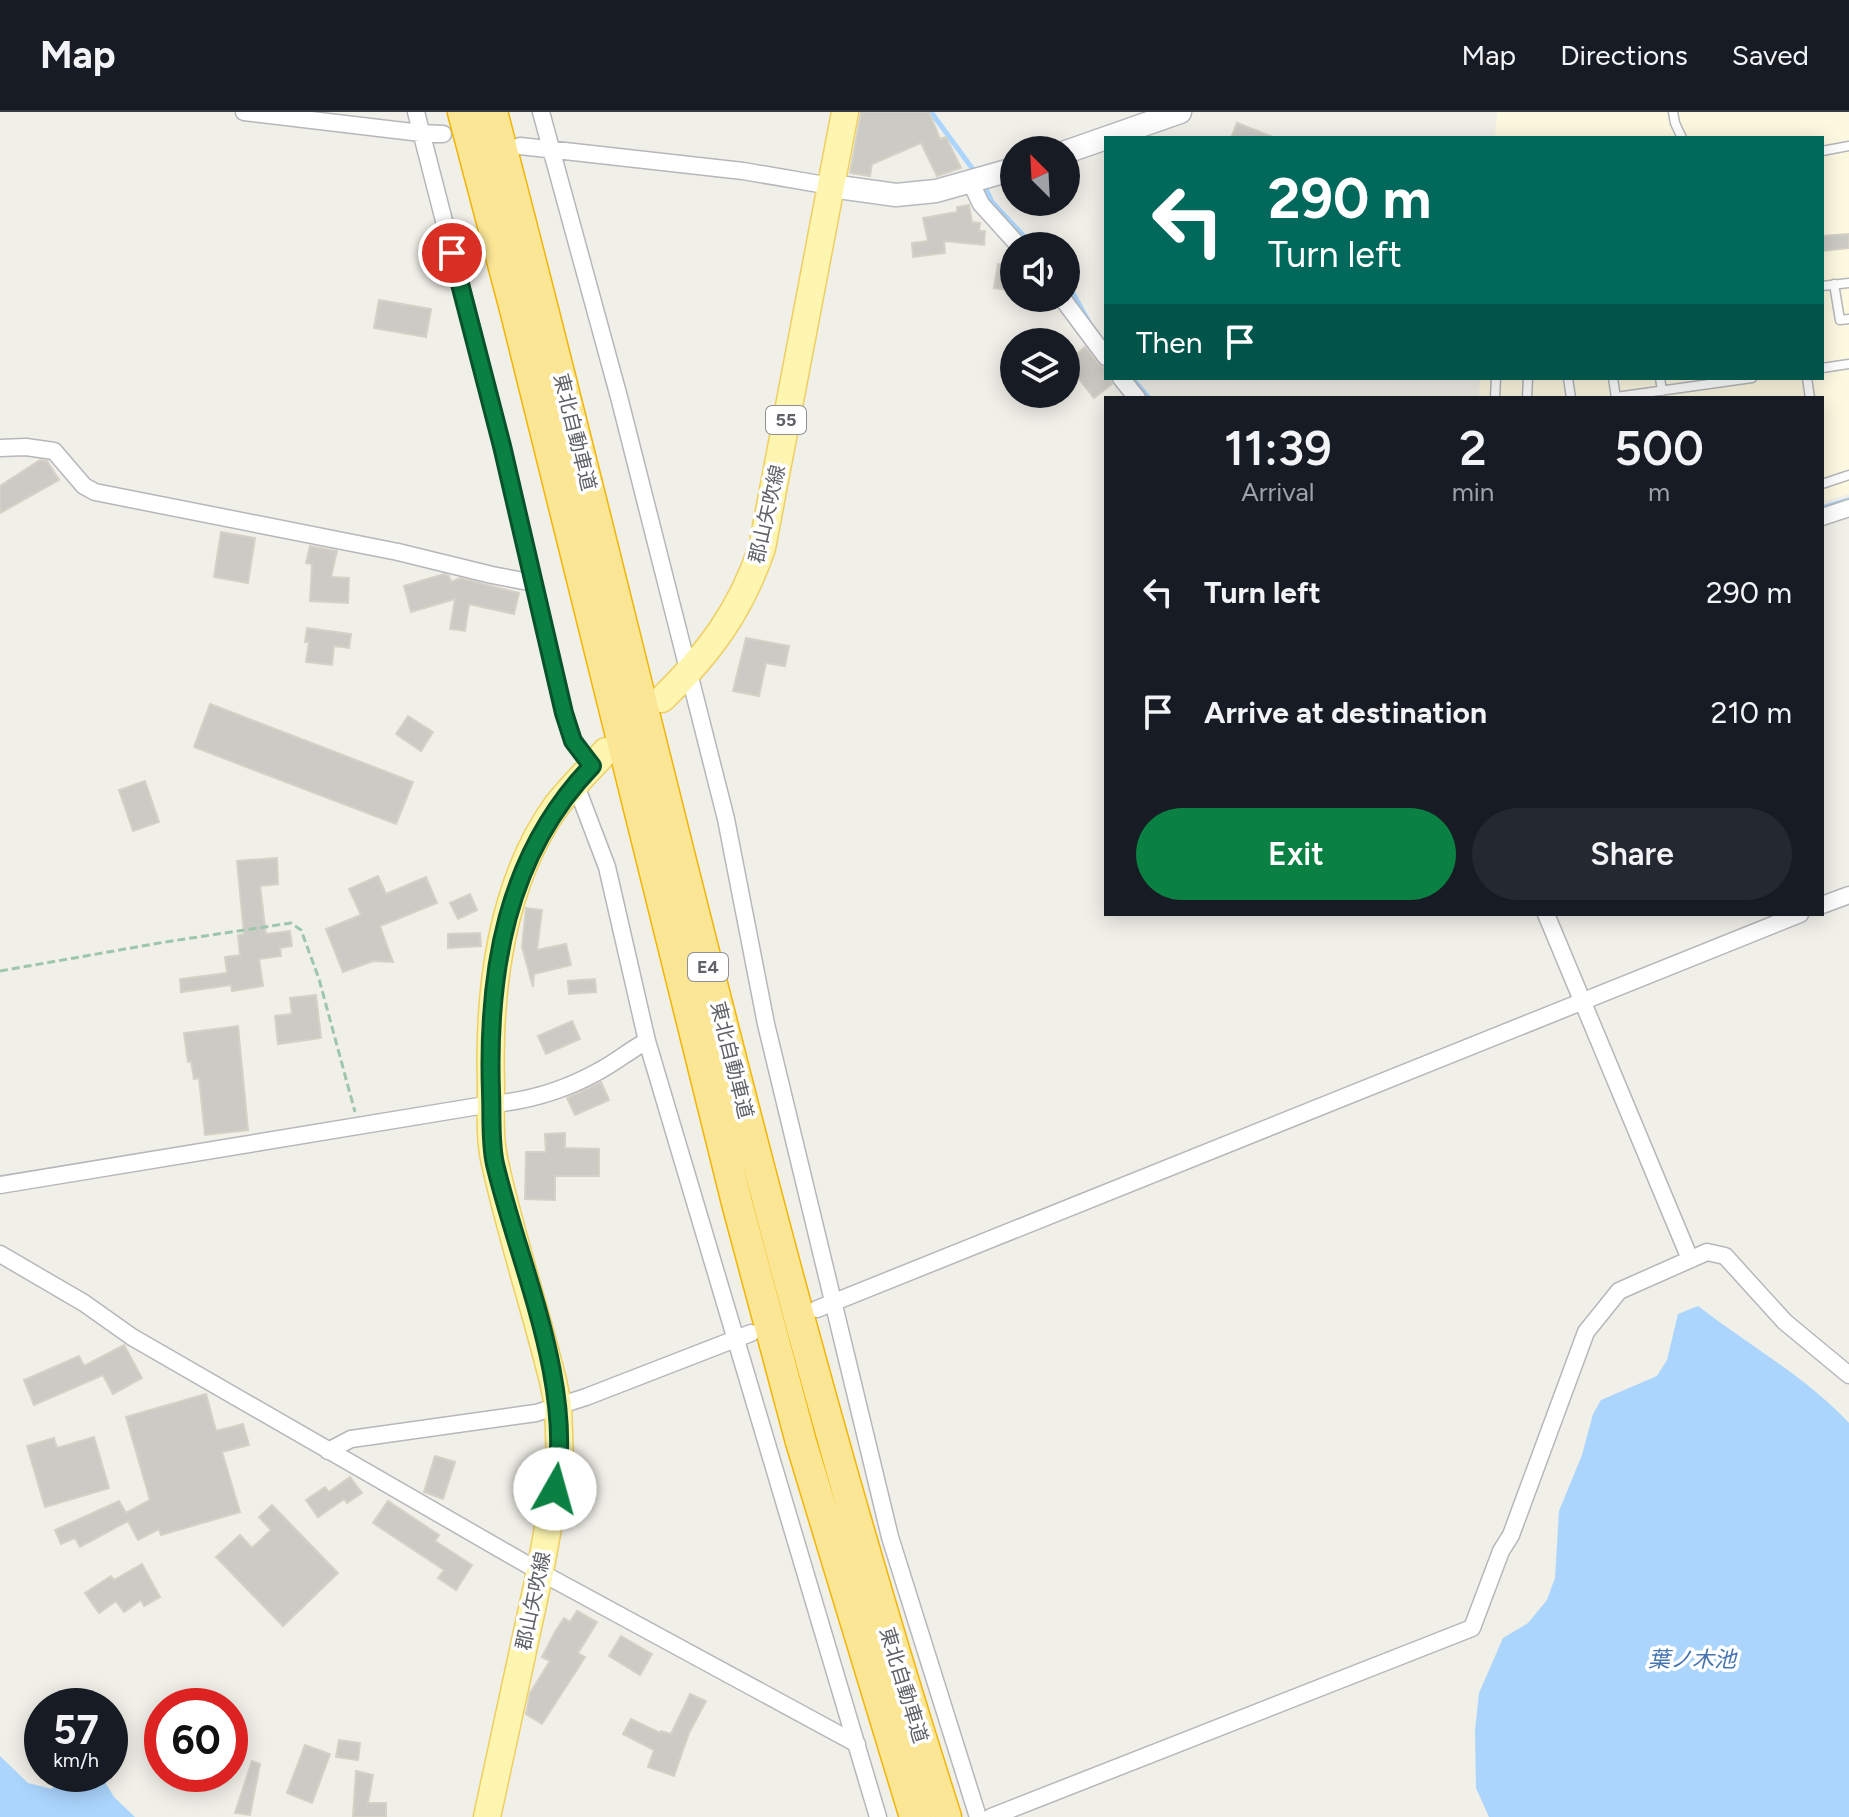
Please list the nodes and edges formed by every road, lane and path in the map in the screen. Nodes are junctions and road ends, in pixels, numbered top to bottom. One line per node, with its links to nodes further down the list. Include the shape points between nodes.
1 (244, 112): 9 (street)
2 (416, 112): 9 (street)
3 (492, 112): 69 (highway, 東北自動車道 / E4, via 801,1329)
4 (541, 112): 16 (street)
5 (845, 112): 20 (main road, 郡山矢吹線 / 55)
6 (1180, 112): 10 (street)
7 (1673, 112): 11 (lane)
8 (453, 123): 9 (street); 68 (highway, 東北自動車道 / E4, via 515,309 801,1442)
9 (421, 133): 41 (street)
10 (1112, 136)
11 (1681, 136)
12 (1104, 139): 15 (street)
13 (520, 146): 16 (street)
14 (1849, 146): 17 (lane)
15 (1080, 147)
16 (552, 149): 20 (street); 42 (street)
17 (1824, 151)
18 (1000, 174): 19 (street)
19 (971, 183): 20 (street, via 896,195); 21 (street, via 981,204)
20 (831, 186): 42 (main road, 郡山矢吹線 / 55, via 762,548 731,618)
21 (1006, 232)
22 (1849, 283): 23 (lane)
23 (1834, 284): 24 (lane); 26 (lane, via 1840,320)
24 (1824, 286)
25 (1072, 312): 27 (street)
26 (1849, 319)
27 (1104, 354)
28 (1849, 364): 29 (lane)
29 (1824, 368)
30 (1123, 380): 34 (street)
31 (1731, 380): 32 (lane)
32 (1689, 384): 33 (lane)
33 (1665, 393): 35 (lane)
34 (1135, 396)
35 (1636, 396)
36 (0, 448): 41 (street, via 54,451 95,492)
37 (1849, 475): 38 (lane)
38 (1824, 483)
39 (1849, 508): 40 (street)
40 (1824, 516)
41 (534, 583): 44 (street, via 564,713 573,741)
42 (689, 672): 43 (main road, 郡山矢吹線 / 55); 57 (street, via 726,819 766,1024)
43 (662, 699)
44 (591, 767): 51 (street, via 607,867); 52 (main road, 郡山矢吹線, via 541,833 510,905 491,1027)
45 (1849, 895): 46 (street)
46 (1824, 904)
47 (1547, 916): 50 (street)
48 (1795, 916): 50 (street)
49 (0, 971): 53 (path, via 291,923 298,927 331,1022)
50 (1582, 1001): 56 (street); 57 (street)
51 (647, 1041): 52 (street, via 601,1071 552,1093); 60 (street)
52 (491, 1104): 53 (street); 62 (main road, 郡山矢吹線, via 494,1160)
53 (358, 1128): 54 (street)
54 (0, 1185)
55 (0, 1254): 63 (street)
56 (1690, 1259): 61 (street, via 1707,1252 1725,1256 1785,1322); 71 (street, via 1619,1291 1586,1332 1472,1628)
57 (835, 1301): 58 (street); 70 (street, via 890,1537)
58 (817, 1309)
59 (751, 1333): 60 (street)
60 (734, 1339): 62 (street); 65 (street)
61 (1849, 1375)
62 (558, 1405): 63 (street, via 536,1413 351,1439); 64 (main road, 郡山矢吹線, via 560,1461)
63 (328, 1451): 64 (street)
64 (540, 1572): 65 (street); 66 (main road, 郡山矢吹線)
65 (857, 1744): 67 (street)
66 (487, 1817)
67 (878, 1817)
68 (915, 1817)
69 (946, 1817)
70 (978, 1817)
71 (991, 1817)

